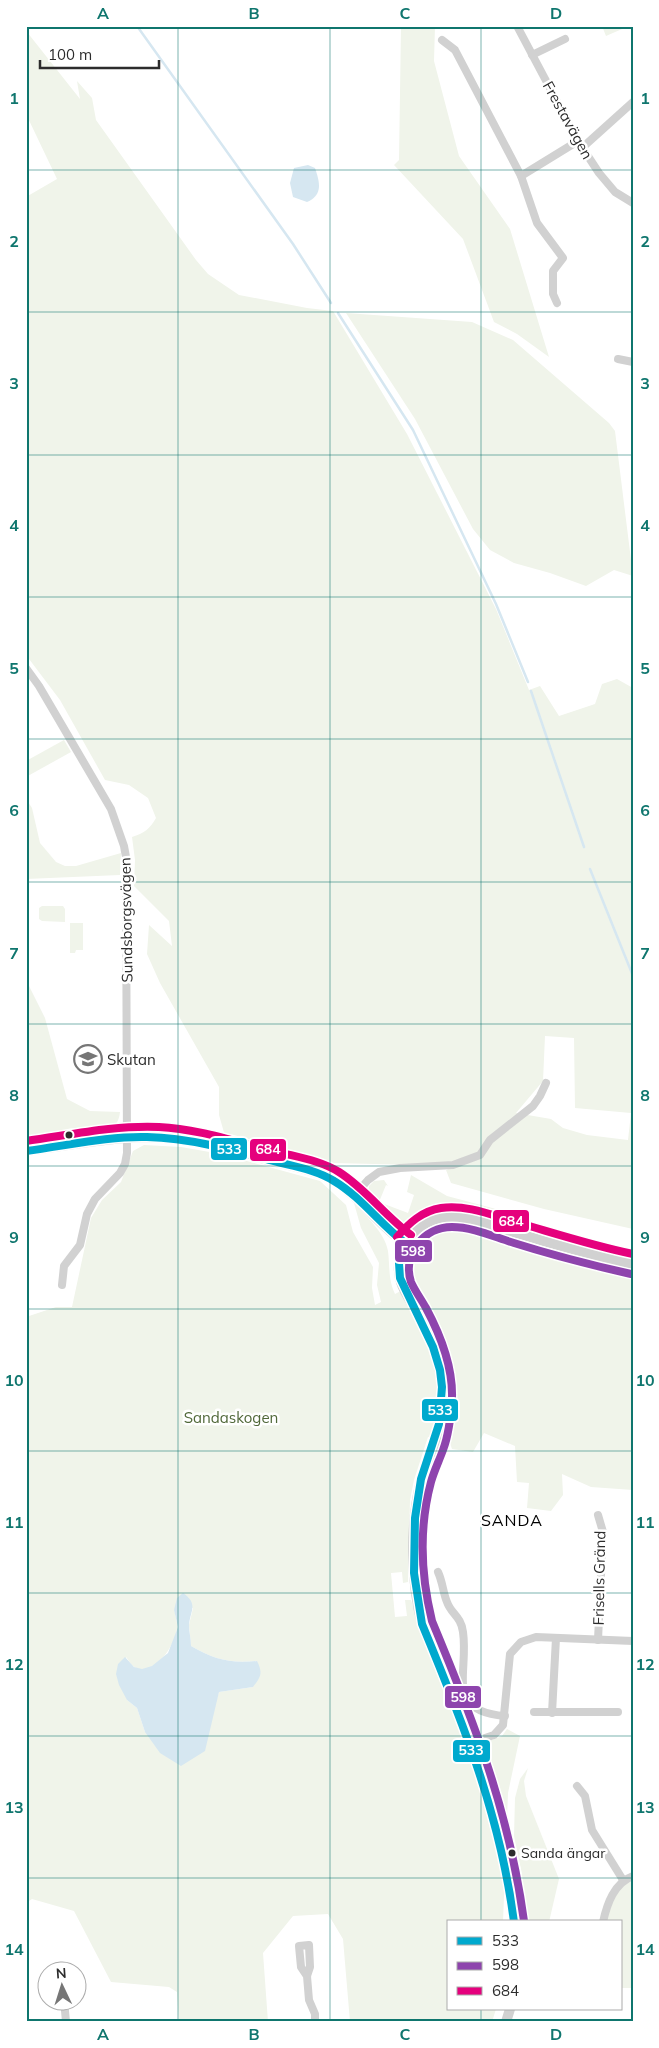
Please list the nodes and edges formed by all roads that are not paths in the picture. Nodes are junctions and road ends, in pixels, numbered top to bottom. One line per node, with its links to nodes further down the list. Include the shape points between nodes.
1 (517, 26): 4 (street, Frestavägen)
2 (565, 39): 4 (street)
3 (442, 40): 7 (street, via 455,50)
4 (532, 55): 6 (street, Frestavägen)
5 (633, 102): 6 (street)
6 (580, 144): 7 (street); 8 (street, Frestavägen, via 615,192)
7 (521, 176): 9 (street, via 537,223 563,258 553,272 553,294)
8 (633, 203)
9 (557, 303)
10 (618, 359): 11 (street)
11 (633, 362)
12 (26, 668): 14 (street, Sundsborgsvägen, via 111,809 124,846)
13 (546, 1084): 16 (street, via 533,1106 490,1140 480,1155 453,1165 379,1172)
14 (127, 1138): 15 (street); 16 (street, via 179,1140 219,1147 316,1173); 19 (street, Sundsborgsvägen, via 125,1164 95,1199 87,1214 80,1245 64,1266)
15 (26, 1151)
16 (355, 1195): 17 (street)
17 (405, 1243): 18 (street, via 417,1228 449,1217 475,1221); 29 (street, via 399,1265 401,1282 436,1352 442,1396 436,1439 420,1484 416,1507 415,1588 422,1624)
18 (633, 1264)
19 (62, 1285)
20 (598, 1515): 23 (street, Frisells Gränd, via 602,1532)
21 (438, 1572): 28 (street, via 447,1602 461,1621 464,1633 467,1702 474,1709)
22 (556, 1638): 23 (street); 27 (street); 28 (street, via 529,1638 510,1654)
23 (598, 1640): 24 (street)
24 (633, 1641)
25 (534, 1712): 27 (street)
26 (618, 1712): 27 (street)
27 (552, 1713)
28 (505, 1716): 29 (street, via 503,1725 494,1735)
29 (470, 1743): 33 (street, via 504,1854)
30 (577, 1786): 32 (street, via 584,1796 592,1830)
31 (633, 1876): 32 (street)
32 (623, 1880): 34 (street, via 607,1903)
33 (514, 1920)
34 (603, 1920)
35 (307, 1976): 37 (street)
36 (510, 2010): 38 (street)
37 (315, 2022)
38 (506, 2022)

